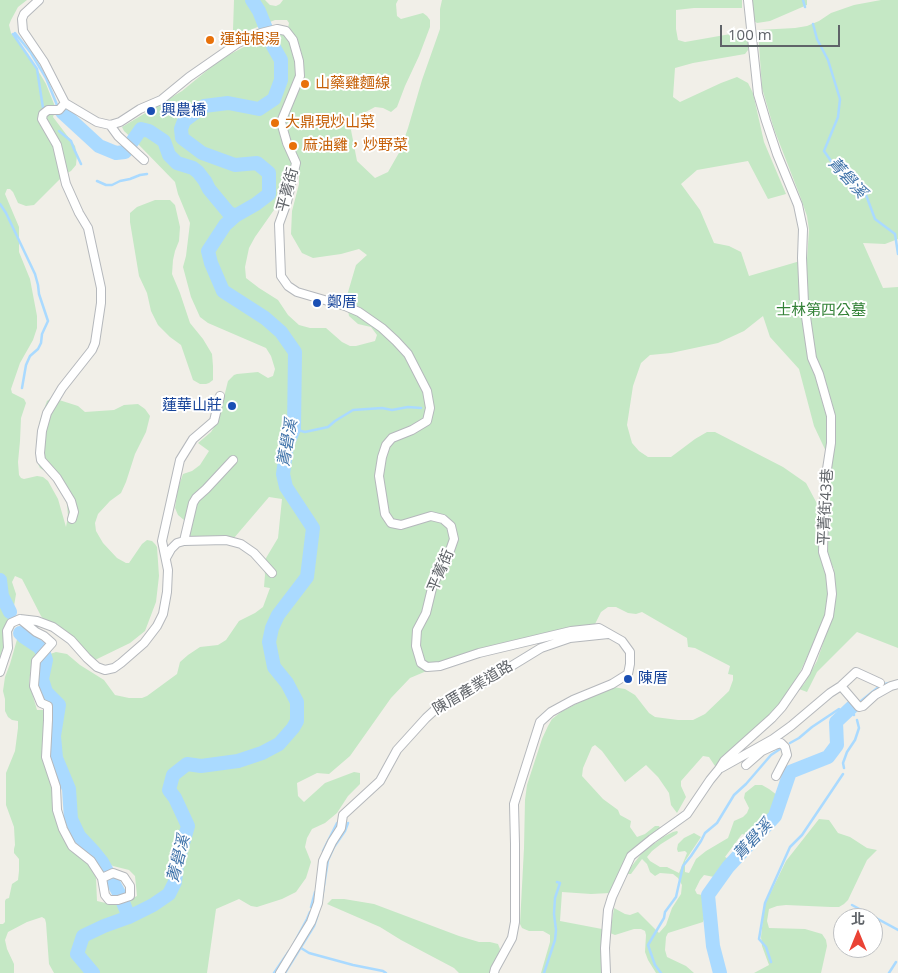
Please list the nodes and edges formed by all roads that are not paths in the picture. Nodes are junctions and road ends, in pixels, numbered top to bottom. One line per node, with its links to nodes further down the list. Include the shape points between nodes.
1 (39, 0): 3 (street, via 24,14 22,32 44,62)
2 (748, 0): 20 (street, 平菁街43巷, via 758,94 774,146 798,205 803,229 804,302 812,358 831,416 823,552 832,594 829,616 806,672 777,713 724,761)
3 (65, 103): 4 (street, via 97,122); 8 (street, via 59,110 48,110 42,119 57,145 66,184 88,228 102,302 92,350 62,388 47,413 42,431 41,460 71,501)
4 (110, 125): 5 (street); 13 (street, 平菁街, via 161,100 238,44 261,33 277,29 286,31 293,40 300,76 281,122 296,163 279,224 281,276 297,292 345,306 382,328 408,354 427,391 430,408 427,422 392,438 386,445 379,476 385,514 391,523 401,524 431,516 443,519 451,526 454,540 432,584 426,613 417,630 416,646 421,663 427,667 440,666 479,653 584,629 599,628)
5 (144, 160)
6 (220, 396): 10 (street, via 214,422 194,439 180,460 162,541)
7 (233, 460): 9 (street, via 196,498)
8 (72, 519)
9 (184, 541): 10 (street, via 177,543); 11 (street, via 226,540 242,544)
10 (166, 558): 12 (street, via 167,592 163,614 144,643 114,668 105,670 97,667 53,627)
11 (272, 573)
12 (20, 619): 14 (street, via 11,623 8,648); 22 (street, via 52,643 36,661 34,686 41,703 48,706 46,757 56,787 57,810 72,846 91,862)
13 (608, 634): 23 (street, 陳厝產業道路, via 570,638 541,648 438,707 426,718 397,750 380,781 343,815 341,828 323,860 318,903 311,922); 24 (street, 平菁街, via 622,642 630,652 628,674 573,700 540,722 514,804 512,938)
14 (0, 672)
15 (880, 683): 17 (street, via 856,672)
16 (898, 684): 17 (street, via 859,707)
17 (842, 686): 18 (street)
18 (760, 750): 19 (street); 20 (street); 21 (street, via 781,743 785,747 787,755)
19 (746, 765)
20 (720, 769): 25 (street, 平菁街43巷, via 687,814 632,856 608,910)
21 (776, 776)
22 (102, 878): 22 (street, via 113,873 124,877 130,886 130,896 109,900)
23 (280, 973)
24 (494, 973)
25 (606, 973)

